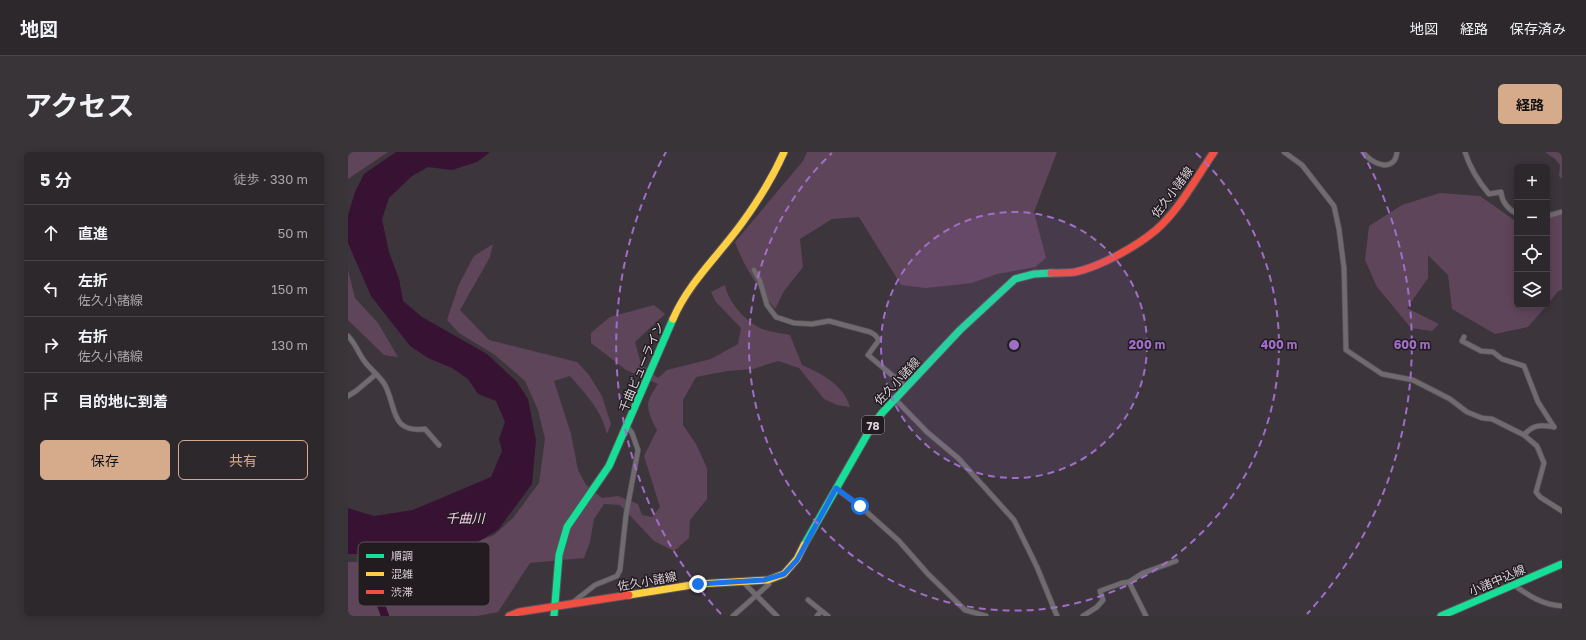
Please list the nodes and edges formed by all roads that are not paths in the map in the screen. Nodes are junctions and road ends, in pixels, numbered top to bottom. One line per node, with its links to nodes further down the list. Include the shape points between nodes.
1 (784, 152): 17 (main road, 千曲ビューライン, via 775,173 742,223 701,273 677,310)
2 (1214, 152): 14 (main road, 佐久小諸線 / 78, via 1177,206 1156,230 1113,258 1096,265 1075,272 1034,274 1015,279 960,330)
3 (1284, 152): 18 (street, via 1302,166 1334,206 1344,268 1346,350 1382,374 1413,380 1450,399 1467,412 1492,419)
4 (1363, 152): 5 (street, via 1371,162 1383,165 1396,159)
5 (1397, 152)
6 (1465, 152): 7 (street, via 1478,181 1489,194 1501,192 1502,200)
7 (1514, 212)
8 (1562, 212): 9 (street)
9 (1550, 215)
10 (754, 270): 14 (street, via 767,305 776,317 794,323 812,324 829,321 870,332 879,340 868,355)
11 (348, 336): 13 (street, via 356,344)
12 (1464, 337): 18 (street, via 1462,341 1481,351 1493,352 1502,359 1524,366 1538,402 1554,427 1543,424 1533,426)
13 (375, 375): 15 (street); 19 (street, via 385,385 393,410 401,424 414,430 425,428)
14 (906, 387): 16 (main road, 佐久小諸線 / 78)
15 (348, 396)
16 (895, 399): 20 (main road, 佐久小諸線 / 78, via 872,426); 41 (street, via 927,432 958,458 1014,520)
17 (627, 426): 30 (street, via 638,450 626,515 620,570 617,576 595,585); 32 (main road, 千曲ビューライン, via 609,466 565,534 559,555)
18 (1524, 434): 21 (street, via 1537,446 1544,463 1536,492)
19 (438, 445)
20 (836, 488): 24 (main road, 佐久小諸線 / 78, via 792,567 784,574); 40 (street, via 899,541 965,610)
21 (1562, 511)
22 (1176, 561): 26 (street, via 1143,573)
23 (1562, 564): 27 (main road, 小諸中込線)
24 (768, 580): 25 (main road, 佐久小諸線 / 78); 28 (street, via 769,584)
25 (742, 581): 28 (street); 30 (main road, 佐久小諸線 / 78, via 698,584)
26 (1129, 582): 42 (street, via 1100,592 1103,600); 43 (street)
27 (1514, 585): 31 (street, via 1530,596 1553,605); 44 (main road, 小諸中込線)
28 (756, 596): 36 (street); 37 (street)
29 (808, 600): 33 (street)
30 (572, 603): 32 (main road, 佐久小諸線 / 78)
31 (1562, 605)
32 (554, 606): 34 (main road, 佐久小諸線 / 78); 35 (main road, 千曲ビューライン)
33 (821, 611): 38 (street); 39 (street)
34 (509, 616)
35 (554, 616)
36 (734, 616)
37 (777, 616)
38 (817, 616)
39 (828, 616)
40 (986, 616)
41 (1057, 616)
42 (1083, 616)
43 (1146, 616)
44 (1441, 616)

